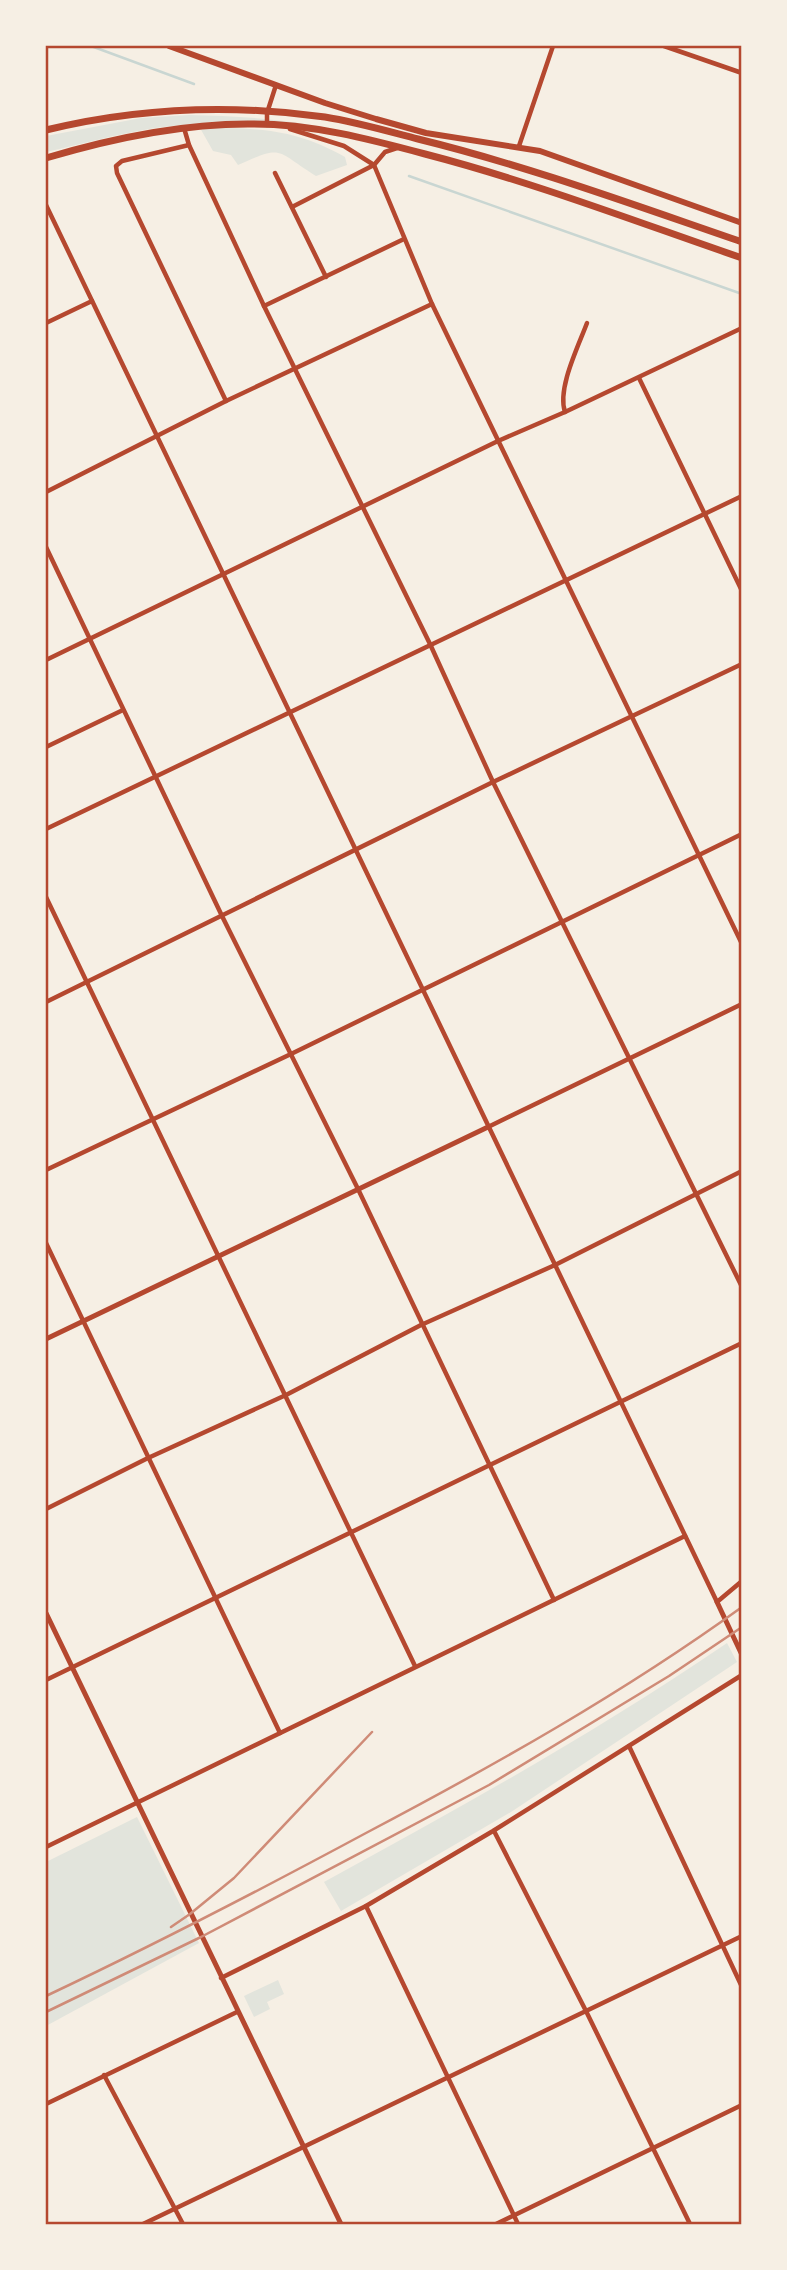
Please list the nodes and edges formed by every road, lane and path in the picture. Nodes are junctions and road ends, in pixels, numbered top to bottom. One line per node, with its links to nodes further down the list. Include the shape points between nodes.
1 (169, 46): 5 (main road)
2 (553, 46): 12 (street)
3 (664, 46): 4 (street)
4 (741, 73)
5 (276, 85): 6 (street); 12 (main road, via 426,133)
6 (267, 113): 7 (street); 10 (main road, via 141,113); 21 (main road, via 327,118 464,150)
7 (267, 125): 8 (main road); 9 (main road)
8 (280, 126): 13 (main road, via 341,133); 15 (street, via 344,146)
9 (184, 128): 11 (street); 14 (main road)
10 (46, 130)
11 (189, 145): 26 (street); 32 (street, via 116,166)
12 (519, 146): 19 (main road)
13 (400, 147): 15 (street, via 385,152); 22 (main road, via 496,172)
14 (46, 158)
15 (374, 165): 18 (street); 20 (street)
16 (275, 173): 18 (street)
17 (46, 205): 24 (street)
18 (292, 207): 23 (street)
19 (741, 223)
20 (404, 239): 23 (street); 25 (street)
21 (741, 242)
22 (741, 258)
23 (326, 277): 26 (street)
24 (92, 301): 27 (street); 34 (street)
25 (432, 304): 30 (street); 35 (street)
26 (264, 306): 30 (street)
27 (46, 323)
28 (587, 323): 33 (street, via 565,387)
29 (741, 328): 31 (street)
30 (296, 369): 32 (street); 38 (street)
31 (639, 378): 33 (street); 39 (street)
32 (226, 401): 34 (street)
33 (565, 412): 35 (street)
34 (156, 436): 36 (street); 41 (street)
35 (498, 441): 38 (street); 42 (street)
36 (46, 492)
37 (741, 496): 39 (street)
38 (363, 506): 41 (street); 45 (street)
39 (706, 513): 42 (street); 43 (street)
40 (46, 547): 44 (street)
41 (223, 574): 44 (street); 49 (street)
42 (565, 579): 45 (street); 50 (street)
43 (741, 591)
44 (90, 638): 46 (street); 48 (street)
45 (430, 644): 49 (street); 53 (street)
46 (46, 660)
47 (741, 664): 50 (street)
48 (123, 710): 51 (street); 52 (street)
49 (289, 711): 52 (street); 56 (street)
50 (631, 717): 53 (street); 57 (street)
51 (46, 747)
52 (154, 776): 54 (street); 59 (street)
53 (493, 782): 56 (street); 60 (street)
54 (46, 829)
55 (741, 834): 57 (street)
56 (356, 851): 59 (street); 63 (street)
57 (698, 856): 60 (street); 61 (street)
58 (46, 897): 62 (street)
59 (222, 916): 62 (street); 66 (street)
60 (561, 923): 63 (street); 67 (street)
61 (741, 944)
62 (86, 983): 64 (street); 68 (street)
63 (422, 989): 66 (street); 69 (street)
64 (46, 1002)
65 (741, 1004): 67 (street)
66 (291, 1054): 68 (street); 72 (street)
67 (628, 1058): 69 (street); 73 (street)
68 (152, 1120): 70 (street); 75 (street)
69 (488, 1127): 72 (street); 76 (street)
70 (46, 1170)
71 (741, 1171): 73 (street)
72 (358, 1189): 75 (street); 79 (street)
73 (696, 1194): 76 (street); 77 (street)
74 (46, 1243): 78 (street)
75 (218, 1257): 78 (street); 82 (street)
76 (555, 1265): 79 (street); 83 (street)
77 (741, 1287)
78 (83, 1321): 80 (street); 84 (street)
79 (421, 1325): 82 (street); 85 (street)
80 (46, 1339)
81 (741, 1343): 83 (street)
82 (286, 1395): 84 (street); 87 (street)
83 (621, 1402): 85 (street); 88 (street)
84 (148, 1458): 86 (street); 90 (street)
85 (491, 1465): 87 (street); 91 (street)
86 (46, 1509)
87 (352, 1532): 90 (street); 96 (street)
88 (685, 1536): 91 (street); 92 (street)
89 (741, 1581): 92 (street)
90 (216, 1598): 95 (street); 99 (street)
91 (554, 1600): 96 (street)
92 (717, 1602): 94 (street)
93 (46, 1614): 95 (street)
94 (741, 1655)
95 (71, 1667): 98 (street); 101 (street)
96 (415, 1667): 99 (street)
97 (741, 1675): 100 (street)
98 (46, 1680)
99 (281, 1733): 101 (street)
100 (629, 1746): 102 (street); 106 (street)
101 (137, 1802): 103 (street); 107 (street)
102 (494, 1830): 104 (street); 109 (street)
103 (46, 1847)
104 (366, 1906): 107 (street); 112 (street)
105 (741, 1936): 106 (street)
106 (721, 1945): 108 (street); 109 (street)
107 (221, 1978): 110 (street)
108 (741, 1987)
109 (586, 2011): 112 (street); 116 (street)
110 (237, 2012): 111 (street); 115 (street)
111 (104, 2075): 113 (street); 117 (street)
112 (447, 2078): 115 (street); 118 (street)
113 (46, 2104)
114 (741, 2105): 116 (street)
115 (303, 2147): 117 (street); 121 (street)
116 (652, 2149): 118 (street); 124 (street)
117 (175, 2209): 119 (street); 120 (street)
118 (513, 2216): 122 (street); 123 (street)
119 (143, 2224)
120 (183, 2224)
121 (341, 2224)
122 (496, 2224)
123 (518, 2224)
124 (690, 2224)

